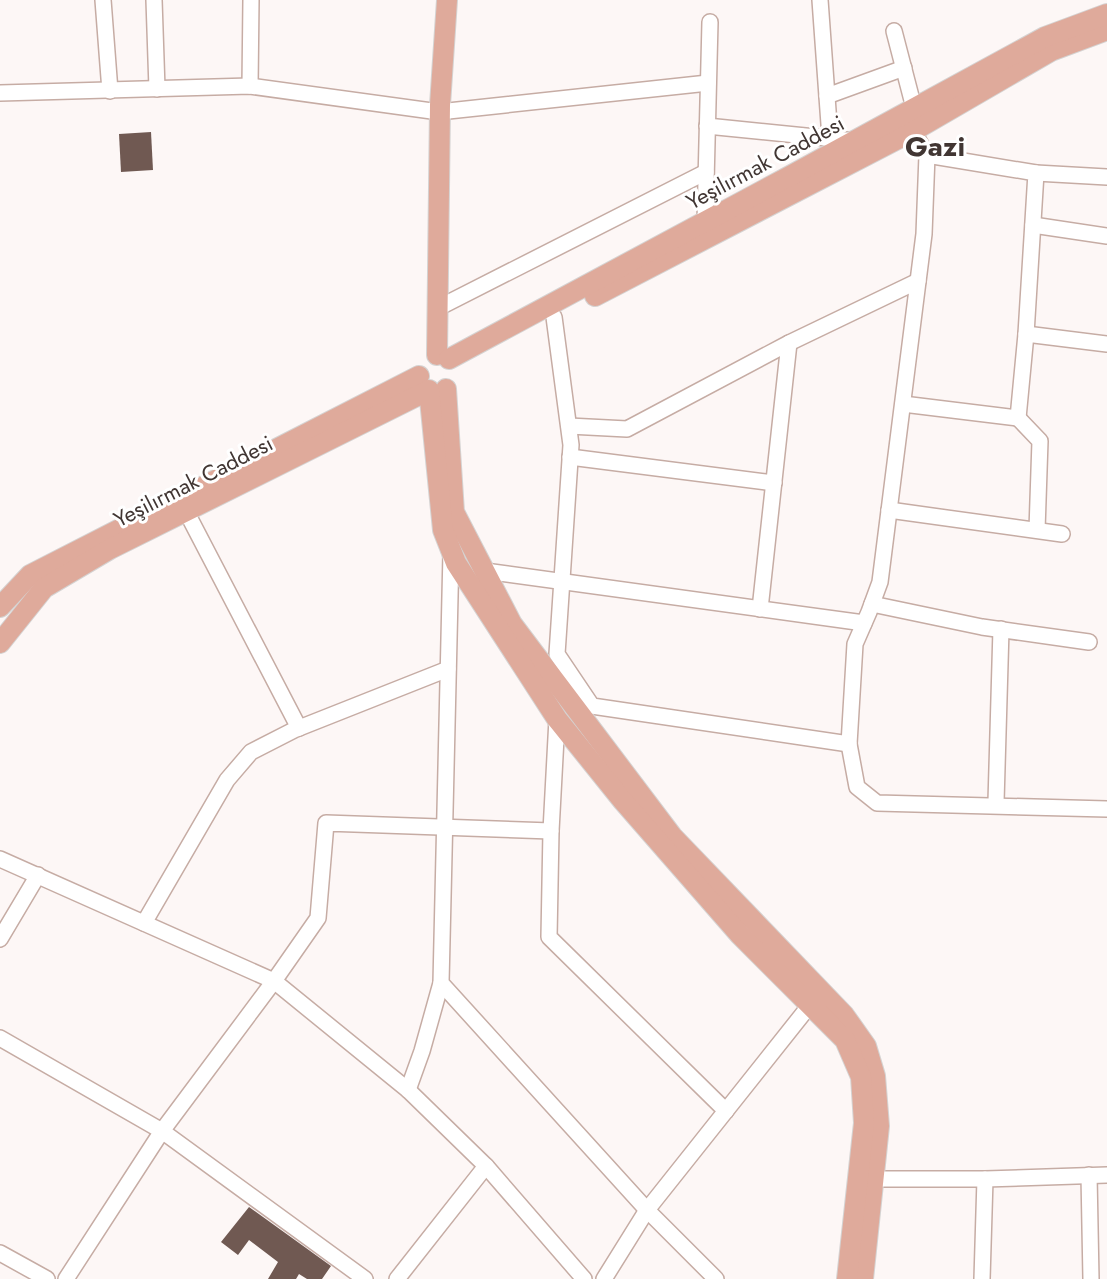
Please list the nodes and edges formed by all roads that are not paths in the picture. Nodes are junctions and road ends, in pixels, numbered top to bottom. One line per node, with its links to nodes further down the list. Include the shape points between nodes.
1 (103, 0): 14 (street)
2 (154, 0): 13 (street)
3 (251, 0): 12 (street)
4 (447, 0): 18 (main road)
5 (820, 0): 16 (street)
6 (1107, 14): 17 (main road, Yeşilırmak Caddesi, via 1045,37)
7 (710, 22): 11 (street)
8 (1107, 30): 20 (main road, Yeşilırmak Caddesi, via 1052,51)
9 (894, 31): 10 (street)
10 (904, 68): 16 (street); 17 (street)
11 (708, 82): 18 (street); 19 (street)
12 (250, 86): 13 (street); 18 (street)
13 (157, 89): 14 (street)
14 (110, 91): 15 (street)
15 (0, 93)
16 (827, 96): 21 (street)
17 (914, 108): 22 (main road, Yeşilırmak Caddesi)
18 (439, 112): 31 (main road)
19 (707, 126): 21 (street); 24 (street)
20 (914, 130): 23 (street); 32 (main road, Yeşilırmak Caddesi)
21 (830, 138): 22 (street)
22 (855, 141): 27 (main road, Yeşilırmak Caddesi)
23 (927, 155): 25 (street); 30 (street)
24 (706, 172): 27 (street); 31 (street)
25 (1036, 172): 26 (street); 28 (street)
26 (1107, 177)
27 (705, 222): 36 (main road, Yeşilırmak Caddesi)
28 (1033, 225): 29 (street); 33 (street)
29 (1107, 236)
30 (918, 281): 34 (street); 38 (street)
31 (438, 308): 36 (main road)
32 (554, 317): 36 (main road, Yeşilırmak Caddesi); 40 (street)
33 (1026, 334): 35 (street); 39 (street)
34 (789, 343): 40 (street, via 627,429); 42 (street)
35 (1107, 344)
36 (447, 361): 37 (main road, via 453,380); 37 (main road, via 426,359 422,364 419,369)
37 (431, 385): 44 (main road, Yeşilırmak Caddesi); 47 (main road, via 443,530); 48 (main road, via 454,512); 50 (main road, Yeşilırmak Caddesi, via 30,575)
38 (903, 404): 39 (street); 43 (street)
39 (1018, 418): 45 (street, via 1040,441)
40 (569, 426): 41 (street)
41 (570, 457): 42 (street); 49 (street)
42 (774, 483): 52 (street)
43 (889, 510): 45 (street); 51 (street, via 880,582)
44 (186, 511): 56 (main road, Yeşilırmak Caddesi, via 44,588); 59 (street)
45 (1037, 530): 46 (street)
46 (1062, 534)
47 (451, 550): 57 (street); 58 (main road)
48 (485, 572): 49 (street); 79 (main road, via 512,624 672,836 844,1015 866,1046 875,1076 879,1126)
49 (562, 582): 52 (street); 60 (street, via 557,654 592,706)
50 (1, 604)
51 (872, 604): 53 (street); 54 (street)
52 (760, 609): 53 (street)
53 (864, 623): 60 (street, via 855,644)
54 (1001, 629): 55 (street); 61 (street)
55 (1089, 642)
56 (0, 643)
57 (448, 669): 59 (street); 63 (street)
58 (557, 719): 64 (street); 71 (main road, via 740,935)
59 (299, 728): 67 (street, via 251,752 227,780)
60 (849, 744): 62 (street, via 857,787 877,803)
61 (996, 802)
62 (1107, 809)
63 (444, 827): 64 (street); 69 (street, via 326,823 318,918); 70 (street)
64 (551, 831): 74 (street, via 549,938)
65 (0, 859): 66 (street)
66 (38, 875): 67 (street); 68 (street)
67 (144, 923): 69 (street)
68 (0, 939)
69 (274, 981): 73 (street); 75 (street)
70 (441, 983): 73 (street, via 423,1051); 81 (street)
71 (810, 1005): 74 (street); 90 (main road, via 845,1040 861,1077 864,1123)
72 (0, 1038): 75 (street)
73 (408, 1089): 76 (street)
74 (726, 1111): 81 (street)
75 (162, 1131): 84 (street); 85 (street)
76 (486, 1166): 86 (street); 87 (street)
77 (1089, 1175): 78 (street); 80 (street); 93 (street)
78 (1107, 1175)
79 (873, 1179): 80 (street); 91 (main road)
80 (985, 1179): 92 (street)
81 (647, 1210): 88 (street); 89 (street)
82 (0, 1253): 83 (street)
83 (47, 1279)
84 (66, 1279)
85 (365, 1279)
86 (397, 1279)
87 (584, 1279)
88 (604, 1279)
89 (716, 1279)
90 (847, 1279)
91 (863, 1279)
92 (982, 1279)
93 (1090, 1279)

